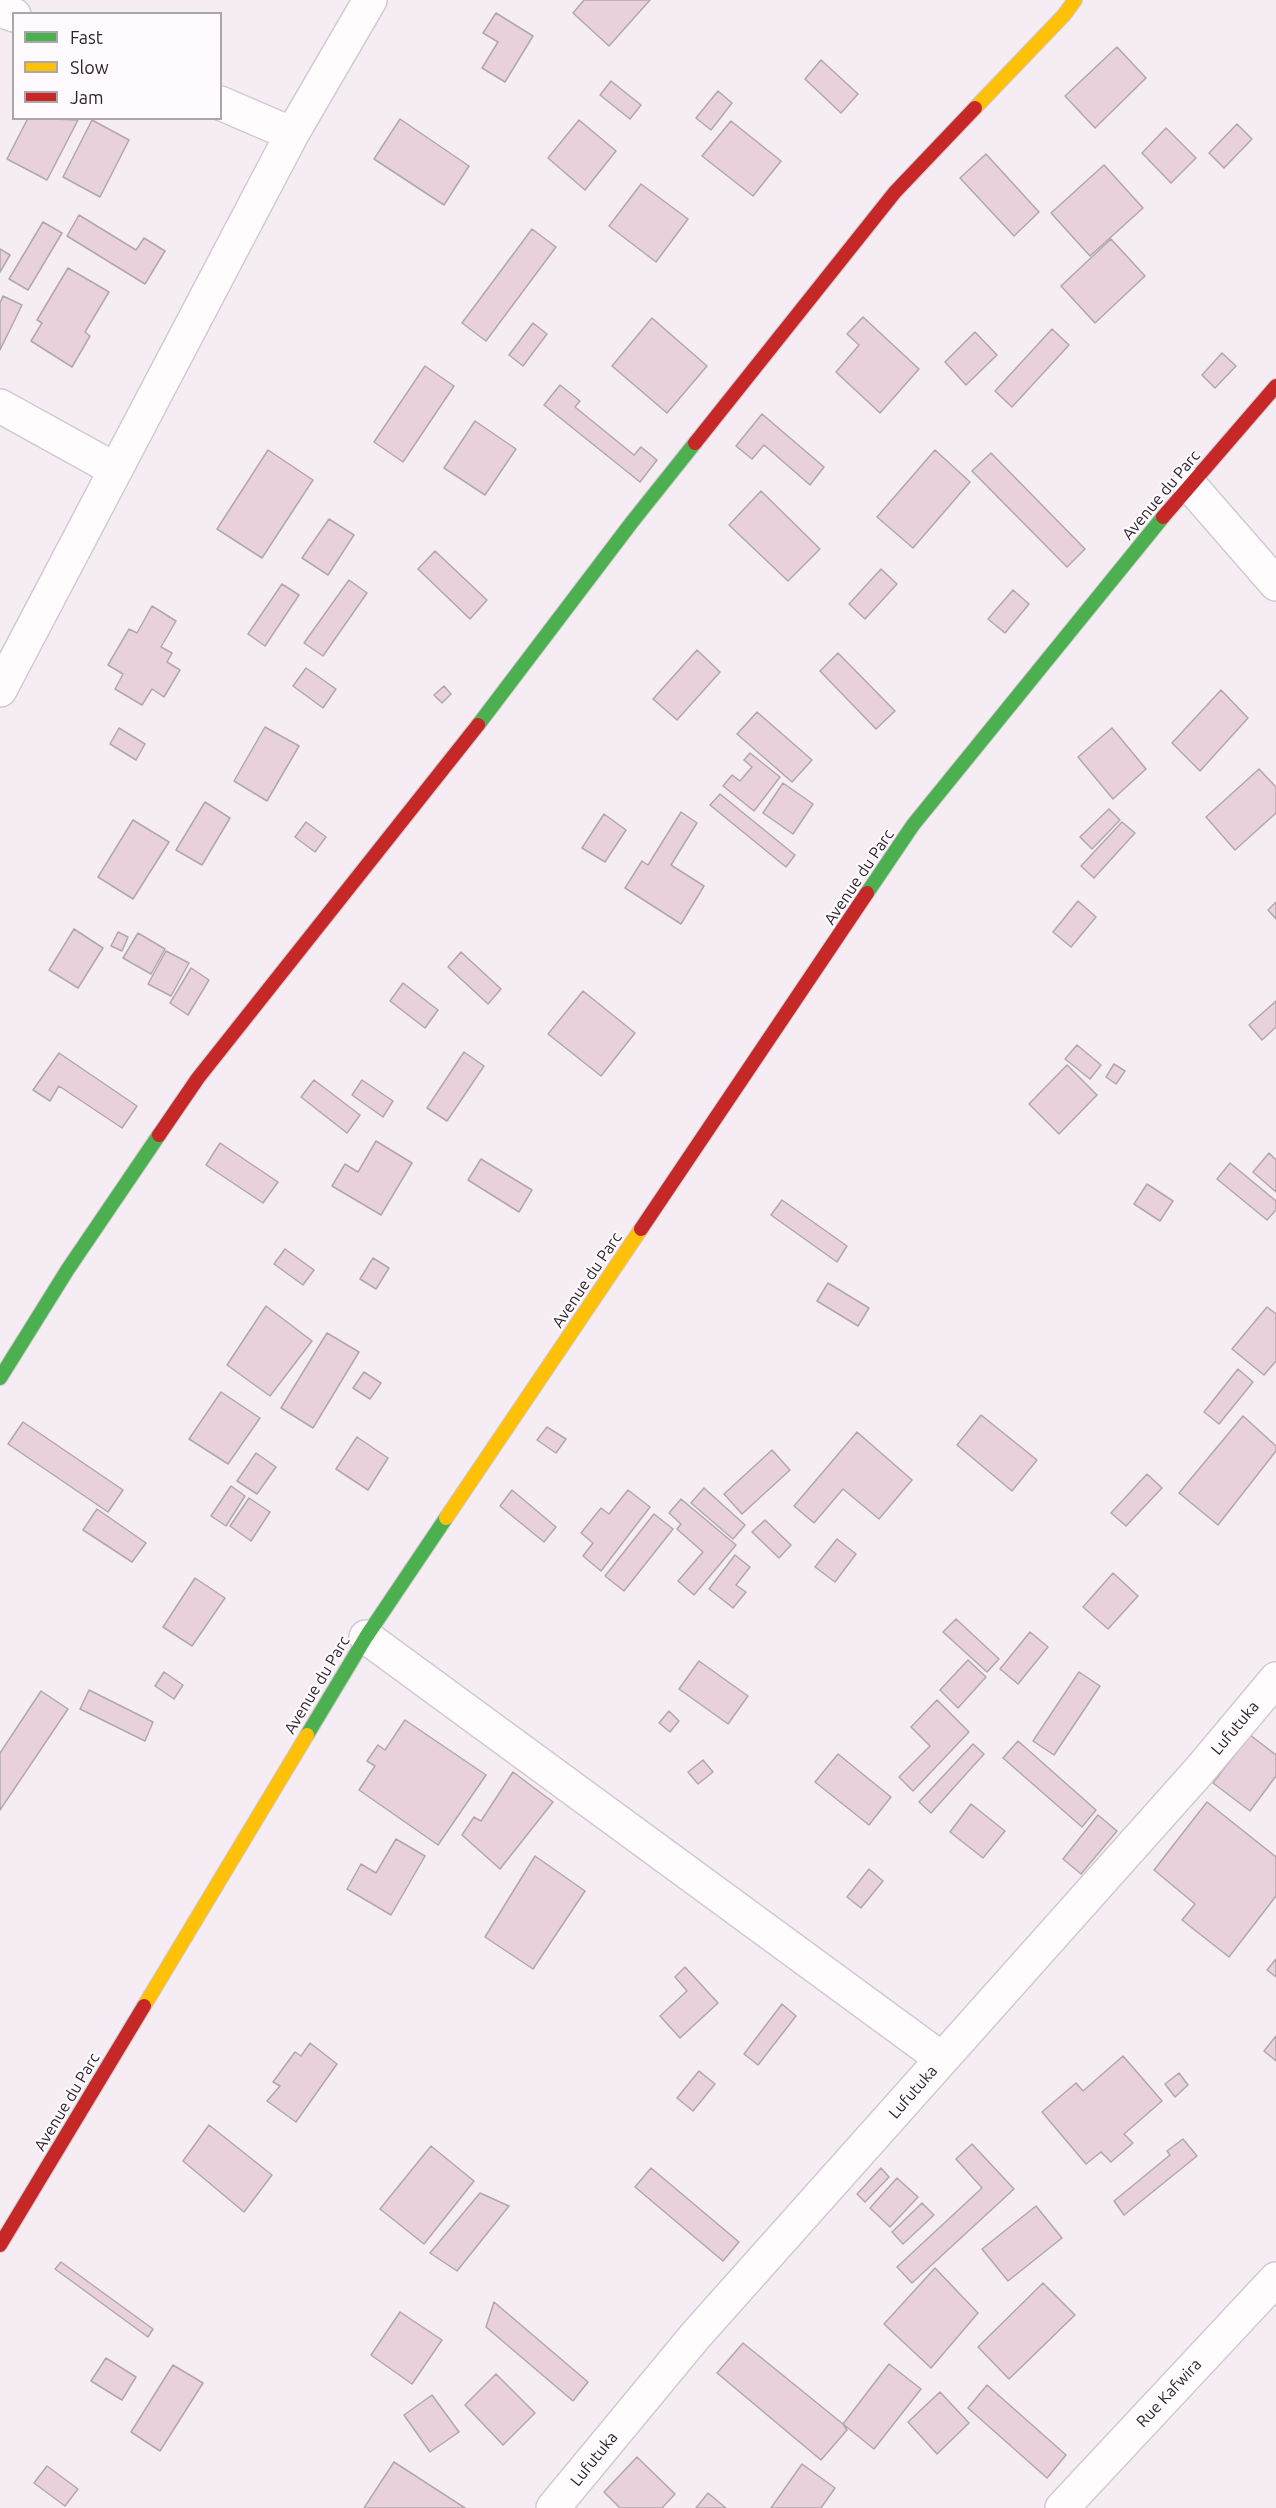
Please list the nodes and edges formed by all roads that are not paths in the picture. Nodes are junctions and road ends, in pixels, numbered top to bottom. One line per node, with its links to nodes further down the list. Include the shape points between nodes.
1 (370, 0): 4 (street)
2 (1076, 0): 11 (street, via 895,192 632,522 500,697 198,1078 68,1269)
3 (222, 104): 4 (street)
4 (292, 134): 7 (street)
5 (1276, 386): 8 (street, Avenue du Parc)
6 (0, 406): 7 (street)
7 (114, 469): 10 (street)
8 (1190, 484): 9 (street); 12 (street, Avenue du Parc, via 914,825)
9 (1276, 584)
10 (0, 690)
11 (0, 1378)
12 (366, 1636): 14 (street); 15 (street, Avenue du Parc)
13 (1276, 1679): 14 (street, Lufutuka)
14 (942, 2059): 17 (street, Lufutuka, via 696,2335)
15 (0, 2245)
16 (1276, 2279): 18 (street, Rue Kafwira)
17 (553, 2508)
18 (1062, 2508)

